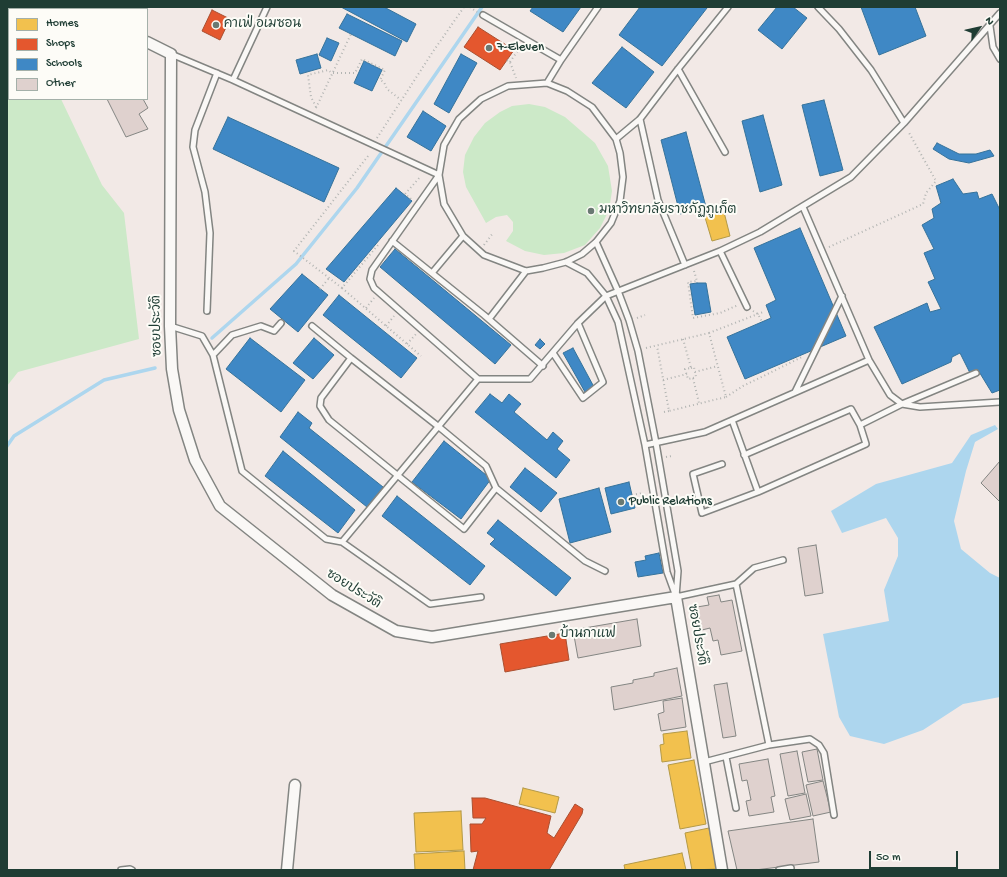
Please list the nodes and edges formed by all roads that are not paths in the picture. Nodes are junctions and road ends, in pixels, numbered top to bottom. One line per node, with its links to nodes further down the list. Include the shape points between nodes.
1 (267, 7): 14 (lane)
2 (598, 7): 11 (lane)
3 (728, 7): 12 (lane)
4 (818, 7): 17 (lane, via 871,70)
5 (1000, 13): 7 (lane)
6 (483, 16): 11 (lane)
7 (990, 26): 10 (lane, via 993,47); 17 (lane)
8 (148, 42): 9 (street)
9 (171, 54): 13 (lane); 38 (street, ซอยประวัติ)
10 (1000, 59)
11 (561, 60): 15 (lane)
12 (678, 69): 16 (lane); 19 (lane)
13 (217, 73): 14 (lane); 34 (lane, via 195,130 193,147 205,192 210,233)
14 (233, 80): 20 (lane)
15 (547, 83): 18 (lane, via 567,91 592,107); 20 (lane, via 508,86 481,98 459,119 444,145)
16 (640, 119): 18 (lane); 27 (lane, via 658,200)
17 (904, 123): 21 (lane, via 852,177)
18 (616, 139): 24 (lane, via 624,177 620,201 611,223)
19 (725, 152)
20 (439, 175): 22 (lane, via 444,204); 23 (lane)
21 (803, 207): 25 (lane); 32 (lane)
22 (463, 236): 28 (lane, via 484,255); 29 (lane)
23 (392, 241): 29 (lane); 46 (lane, via 372,270 370,278 374,288)
24 (596, 242): 26 (lane, via 582,254); 30 (lane)
25 (720, 251): 27 (lane); 33 (lane)
26 (566, 262): 28 (lane); 31 (lane, via 587,273)
27 (685, 265): 30 (lane)
28 (526, 271): 35 (lane)
29 (432, 273): 35 (lane)
30 (618, 291): 31 (lane); 53 (lane, via 638,351)
31 (606, 296): 37 (lane); 54 (lane, via 618,322)
32 (842, 296): 43 (lane); 47 (lane)
33 (746, 304)
34 (207, 311)
35 (489, 319): 44 (lane)
36 (281, 323): 41 (lane, via 274,331 260,326 232,335)
37 (578, 323): 40 (lane); 40 (lane, via 604,382 583,398)
38 (170, 326): 41 (lane, via 202,336); 65 (street, ซอยประวัติ, via 172,369 178,410 195,460 220,506 332,594 396,631 432,637)
39 (312, 326): 42 (lane)
40 (552, 353): 44 (lane)
41 (212, 355): 60 (lane, via 242,471 326,539)
42 (351, 358): 52 (lane); 57 (lane, via 321,398 320,406 329,420)
43 (869, 360): 47 (lane); 49 (lane, via 890,395)
44 (543, 366): 46 (lane, via 530,379)
45 (976, 372): 49 (lane)
46 (478, 379): 52 (lane)
47 (795, 392): 50 (lane)
48 (1000, 402): 49 (lane, via 920,407)
49 (902, 404): 51 (lane)
50 (732, 420): 53 (lane, via 705,432); 55 (lane)
51 (860, 425): 55 (lane, via 851,409); 59 (lane, via 866,444)
52 (439, 427): 57 (lane); 58 (lane, via 486,466)
53 (656, 443): 54 (lane); 65 (lane, via 678,572)
54 (645, 444): 65 (lane, via 667,572)
55 (744, 455): 59 (lane)
56 (722, 464): 59 (lane, via 693,474 702,513)
57 (398, 475): 58 (lane, via 464,529); 60 (lane)
58 (496, 488): 62 (lane, via 585,561)
59 (758, 492)
60 (342, 542): 64 (lane, via 430,604)
61 (783, 560): 63 (lane, via 754,568)
62 (605, 571)
63 (736, 584): 65 (lane); 66 (lane)
64 (481, 597)
65 (676, 597): 68 (street, ซอยประวัติ)
66 (768, 745): 67 (lane); 71 (lane, via 810,739 819,745 824,753)
67 (726, 757): 68 (lane); 70 (lane)
68 (704, 762): 76 (street, ซอยประวัติ)
69 (295, 785): 75 (street)
70 (736, 808)
71 (834, 815)
72 (791, 868): 77 (lane)
73 (121, 870): 74 (lane)
74 (132, 870)
75 (287, 870)
76 (722, 870)
77 (779, 870)

